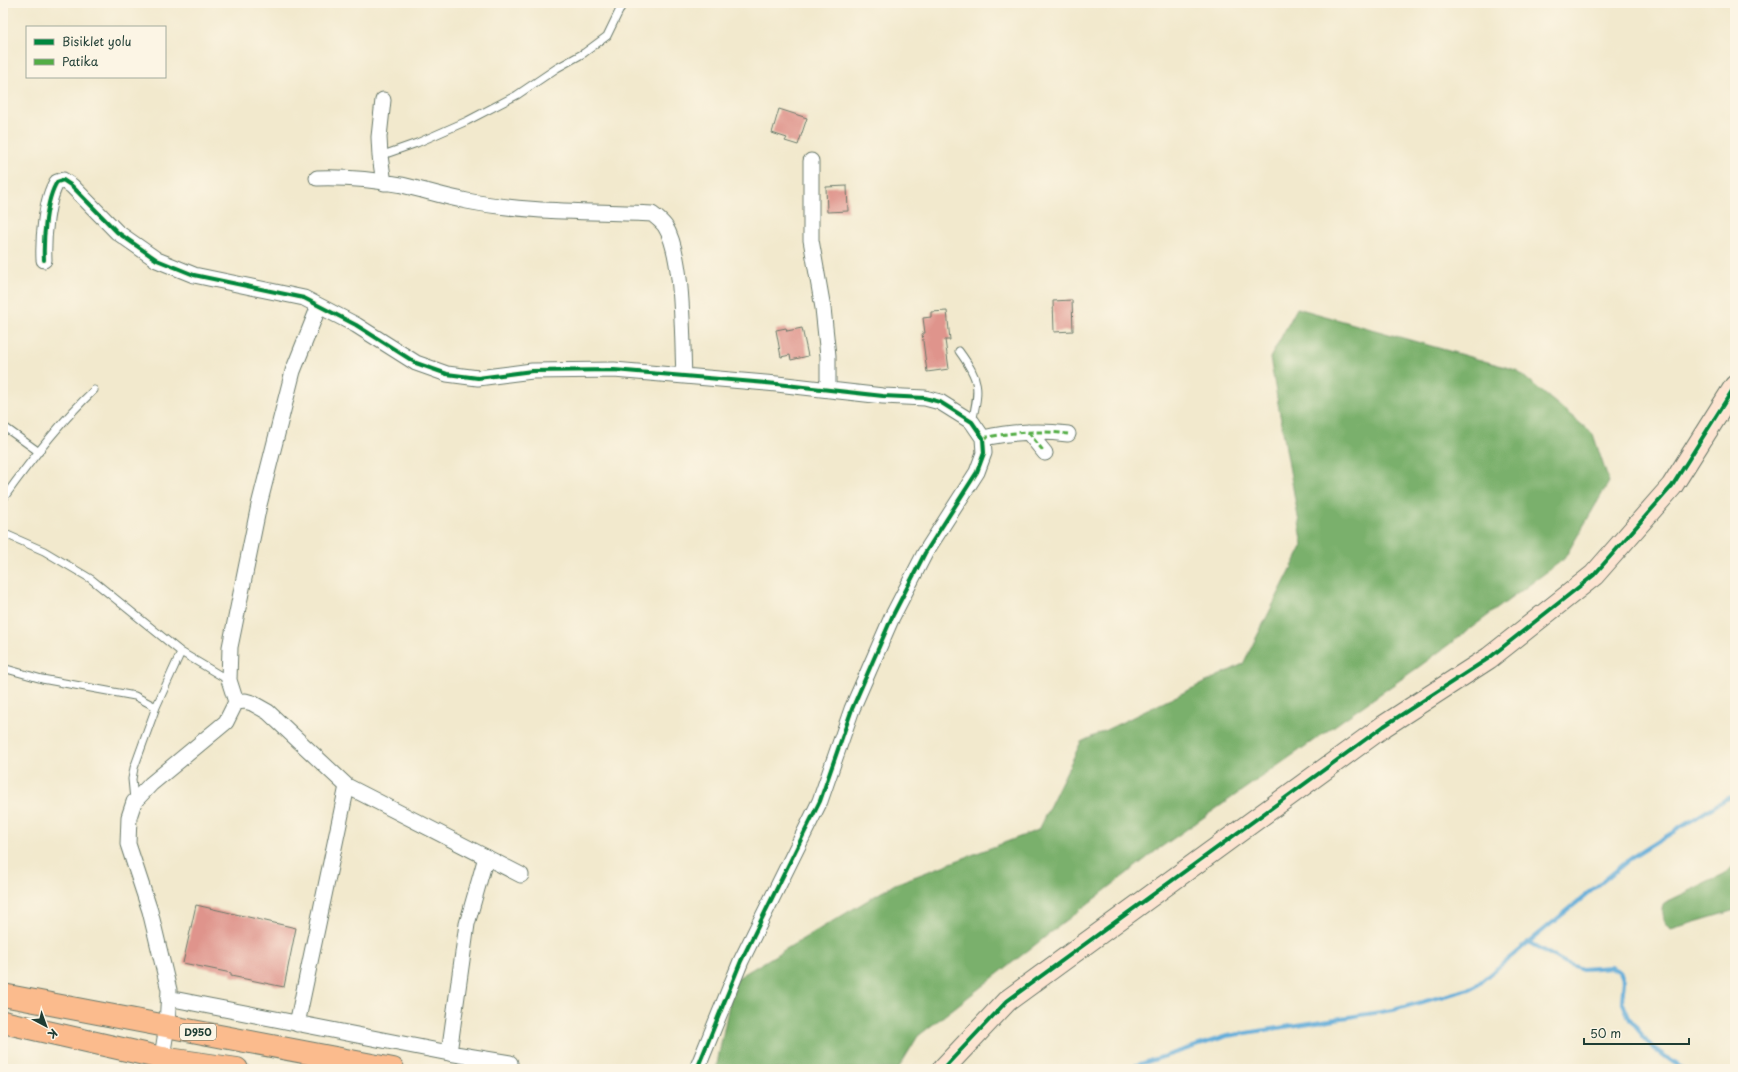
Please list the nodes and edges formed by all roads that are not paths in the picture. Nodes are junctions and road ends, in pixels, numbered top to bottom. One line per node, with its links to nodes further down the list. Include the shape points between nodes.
1 (623, 3): 3 (lane, via 607,36 584,54 557,68 517,95 467,121)
2 (383, 100): 3 (street, via 379,137)
3 (380, 156): 6 (street)
4 (811, 160): 13 (street, via 812,240 823,308 828,356)
5 (318, 178): 6 (street)
6 (384, 183): 10 (street, via 467,201 532,211 652,214 665,226 674,248 679,282)
7 (44, 260): 8 (street, via 43,240 52,190 57,182 63,180 117,232 157,260 194,275 304,298)
8 (319, 306): 10 (street, via 356,325 416,363 447,374 478,378 532,371 614,370); 25 (street, via 293,371 259,505 230,647)
9 (959, 350): 14 (lane, via 974,375 978,395)
10 (684, 376): 13 (street)
11 (1735, 386): 43 (street, via 1672,486 1594,575 1488,658 1384,726 1007,1001)
12 (94, 390): 19 (lane, via 72,411)
13 (828, 390): 14 (street, via 925,398 940,402)
14 (972, 422): 18 (street)
15 (3, 426): 19 (lane)
16 (1028, 432): 17 (street); 18 (street); 20 (street)
17 (1068, 434)
18 (983, 438): 42 (street, via 984,453 977,472 925,553 892,617 852,709 820,801 740,961)
19 (38, 452): 21 (lane)
20 (1045, 453)
21 (3, 500)
22 (3, 533): 23 (lane, via 44,551 91,579)
23 (181, 652): 25 (lane); 27 (lane)
24 (3, 668): 27 (lane, via 42,679 135,696)
25 (229, 680): 26 (street)
26 (236, 702): 28 (street, via 252,703 268,712); 29 (street, via 226,722 151,784)
27 (156, 707): 29 (lane, via 134,768)
28 (347, 786): 30 (street); 35 (street)
29 (134, 802): 33 (street, via 129,817 128,844 150,911 169,990)
30 (486, 857): 31 (street); 37 (street, via 467,924)
31 (521, 875)
32 (3, 995): 36 (highway, D950)
33 (168, 998): 35 (street); 36 (street)
34 (3, 1022): 39 (highway)
35 (297, 1024): 37 (street)
36 (167, 1026): 39 (street); 41 (highway, D950)
37 (449, 1053): 38 (street)
38 (510, 1063)
39 (161, 1064): 40 (highway)
40 (237, 1069)
41 (393, 1069)
42 (697, 1069)
43 (943, 1069)

